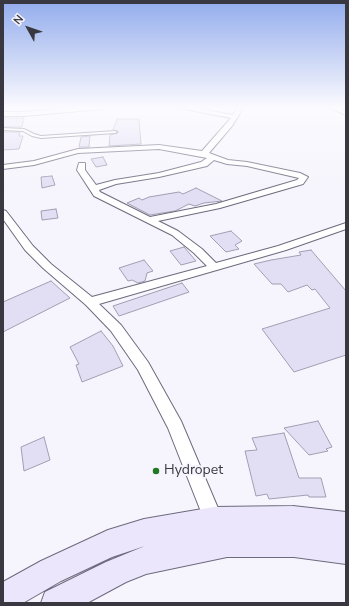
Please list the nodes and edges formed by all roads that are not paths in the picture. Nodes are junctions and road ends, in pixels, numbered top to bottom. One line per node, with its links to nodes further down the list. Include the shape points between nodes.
1 (34, 135): 2 (lane)
2 (66, 135)
3 (221, 135): 4 (street)
4 (204, 154): 5 (street); 7 (street, via 159,147 85,151 34,163)
5 (212, 157): 8 (street, via 204,164); 10 (street, via 304,177 300,182 217,206)
6 (82, 165): 8 (street, via 81,170)
7 (3, 167)
8 (92, 189): 10 (street, via 97,194)
9 (3, 213): 13 (street, via 46,266)
10 (149, 220): 12 (street, via 184,239)
11 (346, 226): 12 (street, via 282,248)
12 (214, 267): 13 (street)
13 (90, 302): 14 (street, via 116,328 143,366 175,426)
14 (214, 520): 15 (main road, via 293,519); 17 (main road, via 144,533 108,544 51,571)
15 (346, 525)
16 (346, 550): 18 (main road, via 294,543 227,543 146,560 116,572)
17 (3, 598)
18 (56, 603)

